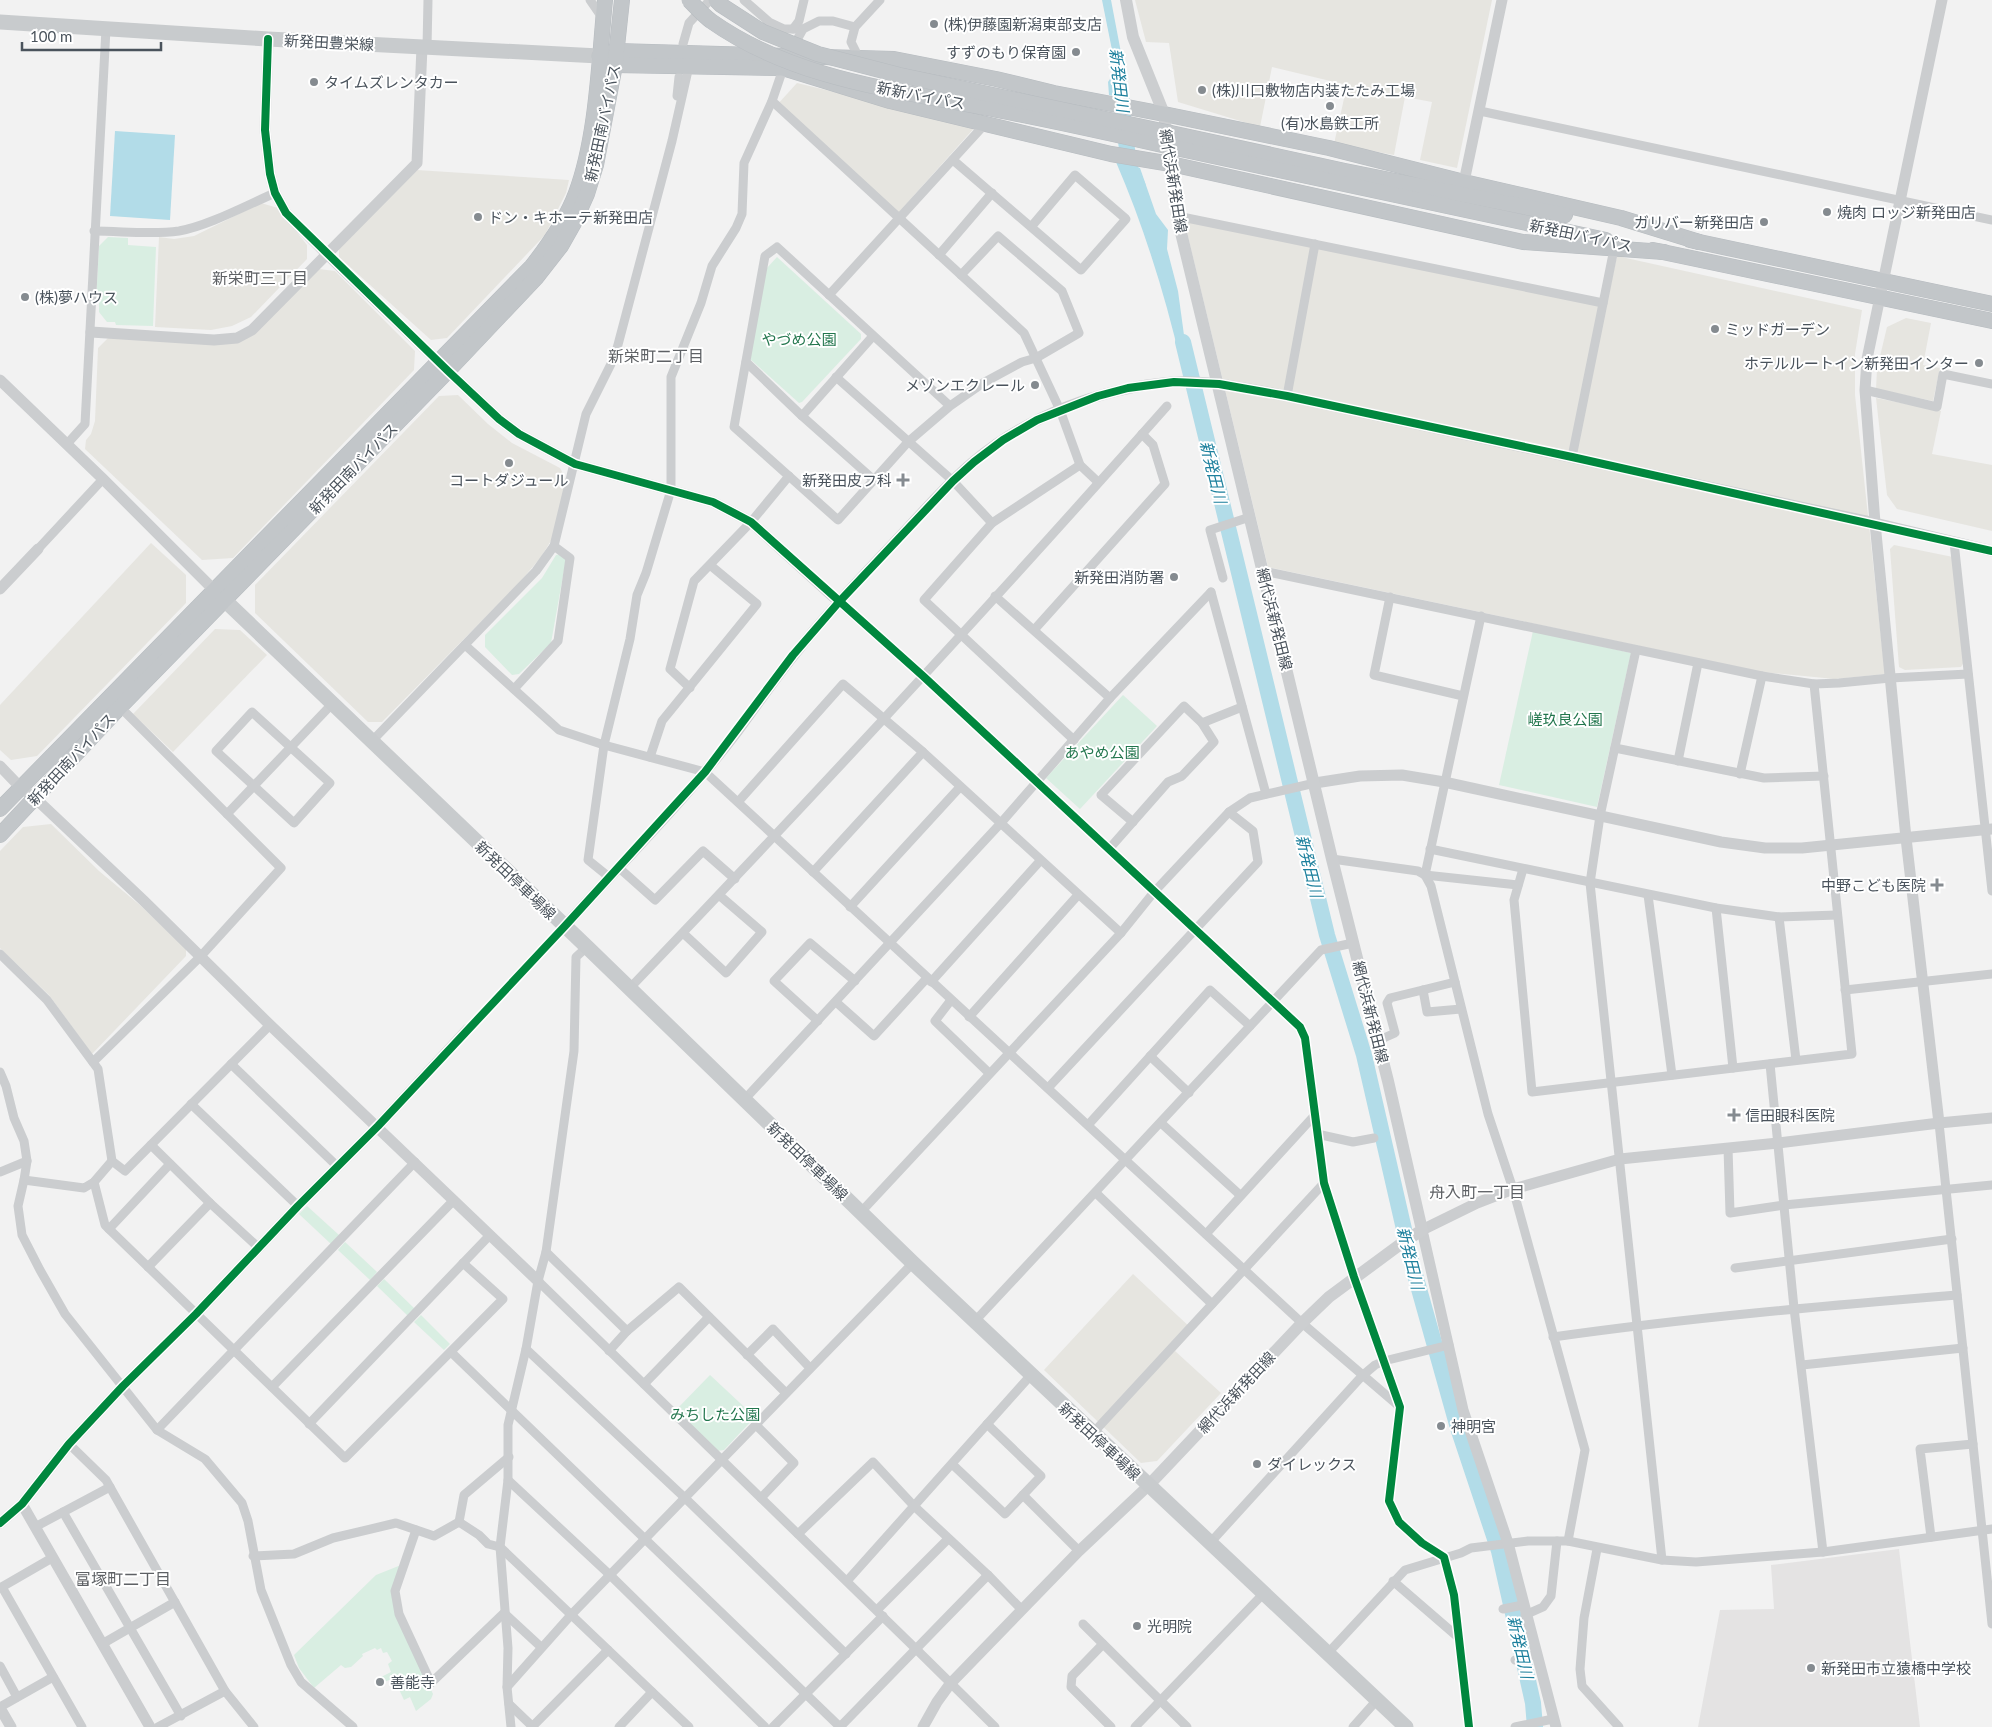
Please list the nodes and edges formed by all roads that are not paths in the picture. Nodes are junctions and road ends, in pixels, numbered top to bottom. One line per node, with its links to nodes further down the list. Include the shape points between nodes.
1 (428, 0): 21 (street)
2 (590, 0): 14 (street)
3 (605, 0): 14 (highway, 新発田南バイパス)
4 (622, 0): 23 (highway, 新発田南バイパス)
5 (689, 0): 31 (highway, 新新バイパス, bridge, via 709,20 754,48 810,70 894,92)
6 (710, 0): 20 (street, via 689,23)
7 (716, 0): 31 (highway, 新新バイパス, bridge, via 763,32 818,54)
8 (744, 0): 18 (street, via 769,22 784,29)
9 (804, 0): 18 (street)
10 (880, 0): 16 (street)
11 (1126, 0): 29 (main road, 網代浜新発田線, via 1134,37)
12 (1502, 0): 28 (street)
13 (1942, 0): 39 (street)
14 (603, 19): 22 (highway, 新発田南バイパス)
15 (0, 22): 17 (main road, 新発田豊栄線)
16 (856, 27): 18 (street, via 833,21); 24 (street, via 851,42)
17 (106, 29): 19 (main road, 新発田豊栄線); 44 (street)
18 (798, 29): 25 (street)
19 (268, 39): 21 (main road, 新発田豊栄線); 37 (street, via 265,130)
20 (683, 44)
21 (424, 47): 22 (main road, 新発田豊栄線); 49 (street, via 417,163)
22 (599, 56): 23 (highway); 62 (highway, 新発田南バイパス, via 590,141 576,193 564,219 532,266)
23 (616, 58): 25 (highway); 26 (highway); 62 (highway, 新発田南バイパス, via 596,165 574,223 536,278)
24 (859, 58): 25 (highway); 29 (highway, via 894,59)
25 (786, 62): 26 (highway); 27 (street); 30 (highway, via 890,101)
26 (684, 71): 32 (street); 32 (street)
27 (772, 101): 41 (street); 84 (street, via 744,163 742,214 712,266 701,303 671,377)
28 (1480, 111): 36 (street); 39 (street)
29 (1164, 114): 34 (main road, 網代浜新発田線); 36 (highway, via 1330,148)
30 (986, 124): 33 (street); 34 (highway, via 1111,154)
31 (1171, 140): 35 (highway, 新発田バイパス)
32 (672, 141): 77 (street, via 615,356 586,414)
33 (953, 160): 38 (street); 41 (street)
34 (1171, 164): 40 (main road, 網代浜新発田線); 47 (highway, via 1524,242)
35 (1342, 177): 45 (highway, 新発田バイパス); 48 (highway, 新発田バイパス)
36 (1464, 182): 45 (highway, via 1621,218)
37 (275, 192): 44 (street, via 180,231); 49 (street, via 286,213)
38 (992, 193): 43 (street); 50 (street)
39 (1898, 201): 42 (street); 52 (street)
40 (1177, 216): 46 (street); 65 (main road, 網代浜新発田線)
41 (899, 219): 50 (street); 53 (street)
42 (1992, 220)
43 (1031, 227): 43 (street, via 1082,270 1126,219 1075,175)
44 (94, 231): 58 (street)
45 (1699, 242): 52 (highway, 新発田バイパス)
46 (1315, 244): 55 (street); 68 (street)
47 (1614, 249): 48 (highway); 55 (street)
48 (1664, 252): 54 (highway, 新発田バイパス)
49 (327, 254): 58 (street, via 252,330 237,338 214,340); 62 (street)
50 (939, 255): 51 (street)
51 (961, 275): 60 (street, via 1024,333); 60 (street, via 998,236 1062,291 1079,333)
52 (1883, 282): 54 (street); 56 (highway, 新発田バイパス)
53 (830, 295): 59 (street); 61 (street, via 778,247 765,256)
54 (1880, 297): 57 (highway, 新発田バイパス); 67 (street, via 1867,358)
55 (1603, 303): 76 (street)
56 (1992, 304)
57 (1992, 321)
58 (91, 332): 75 (street, via 85,424)
59 (873, 336): 63 (street); 69 (street)
60 (1036, 358): 69 (street, via 983,383); 71 (street)
61 (746, 362): 72 (street); 79 (street, via 734,427)
62 (443, 366): 77 (street, via 519,434); 97 (highway, 新発田南バイパス)
63 (836, 377): 72 (street); 74 (street)
64 (0, 380): 75 (street)
65 (1219, 384): 68 (street); 71 (street, via 1174,382 1128,388); 85 (main road, 網代浜新発田線)
66 (1992, 384): 67 (street, via 1943,374 1937,407)
67 (1865, 390): 88 (street)
68 (1287, 396): 76 (street)
69 (950, 406): 74 (street)
70 (1167, 406): 73 (street)
71 (1060, 410): 78 (street); 82 (street, via 1003,440)
72 (802, 416): 81 (street)
73 (1142, 434): 83 (street); 102 (street, via 1153,446 1165,484)
74 (908, 442): 81 (street); 82 (street)
75 (68, 444): 80 (street)
76 (1572, 457): 88 (street)
77 (576, 464): 84 (street); 90 (street)
78 (1080, 465): 83 (street); 87 (street)
79 (790, 476): 81 (street, via 838,520); 86 (street)
80 (103, 479): 91 (street); 97 (street)
81 (874, 480)
82 (953, 481): 87 (street); 100 (street)
83 (1098, 482): 98 (street)
84 (671, 490): 86 (street, via 713,502); 123 (street, via 637,595 630,639)
85 (1250, 517): 94 (main road, 網代浜新発田線); 95 (street, via 1210,530)
86 (751, 522): 93 (street); 100 (street)
87 (992, 523): 103 (street, via 924,600)
88 (1875, 523): 89 (street); 110 (street)
89 (1954, 542): 92 (street); 107 (street)
90 (554, 546): 104 (street, via 536,571); 113 (street, via 570,558 558,641)
91 (38, 548): 96 (street)
92 (1992, 551)
93 (710, 565): 112 (street, via 694,581 670,669); 112 (street, via 757,604)
94 (1264, 571): 99 (street); 135 (main road, 網代浜新発田線)
95 (1222, 578)
96 (0, 589)
97 (219, 595): 116 (main road, 新発田停車場線); 117 (highway, 新発田南バイパス); 138 (highway, 新発田南バイパス)
98 (995, 596): 102 (street); 103 (street)
99 (1390, 597): 101 (street); 114 (street, via 1374,676)
100 (839, 602): 108 (street); 130 (street, via 793,656)
101 (1480, 616): 105 (street); 114 (street)
102 (1034, 630): 115 (street)
103 (960, 635): 108 (street); 121 (street)
104 (465, 646): 113 (street); 122 (street)
105 (1636, 650): 106 (street); 125 (street)
106 (1698, 663): 109 (street); 128 (street)
107 (1968, 674): 110 (street); 148 (street)
108 (923, 676): 119 (street); 134 (street)
109 (1762, 676): 111 (street); 131 (street)
110 (1890, 678): 111 (street); 151 (street)
111 (1814, 684): 132 (street)
112 (690, 688): 127 (street, via 662,721)
113 (514, 690): 123 (street, via 559,730)
114 (1463, 696): 133 (street)
115 (1110, 698): 118 (street, via 1211,592); 121 (street)
116 (332, 703): 122 (main road, 新発田停車場線); 124 (street)
117 (120, 707): 140 (highway, 新発田南バイパス); 144 (street)
118 (1242, 707): 120 (street); 139 (street)
119 (885, 718): 126 (street); 141 (street, via 843,684); 150 (street)
120 (1202, 723): 146 (street, via 1214,742 1182,776 1168,782); 146 (street, via 1184,706 1101,796)
121 (1074, 740): 134 (street)
122 (372, 741): 174 (main road, 新発田停車場線)
123 (604, 745): 127 (street); 161 (street, via 588,860)
124 (291, 747): 136 (street); 136 (street, via 252,712 216,751); 136 (street, via 330,783 294,823)
125 (1615, 748): 128 (street); 145 (street)
126 (923, 752): 137 (street); 159 (street)
127 (650, 757): 130 (street)
128 (1678, 761): 131 (street)
129 (0, 766): 138 (street)
130 (705, 772): 141 (street); 157 (street)
131 (1740, 774): 132 (street, via 1764,778)
132 (1824, 776): 152 (street)
133 (1444, 782): 135 (street, via 1402,775 1360,776); 145 (street); 154 (street)
134 (1037, 783): 147 (street); 153 (street)
135 (1309, 784): 139 (street); 155 (main road, 網代浜新発田線)
136 (254, 786): 144 (street)
137 (960, 787): 147 (street); 170 (street)
138 (21, 788): 140 (street); 142 (highway, 新発田南バイパス)
139 (1266, 794): 143 (street, via 1250,798)
140 (35, 798): 149 (highway, 新発田南バイパス); 182 (street)
141 (738, 802): 150 (street)
142 (0, 809)
143 (1229, 812): 166 (street); 175 (street, via 1253,831 1258,862)
144 (227, 814): 182 (street, via 281,868)
145 (1600, 816): 152 (street, via 1765,848); 163 (street)
146 (1133, 822): 153 (street)
147 (1000, 824): 156 (street); 179 (street)
148 (1989, 829): 151 (street); 165 (street)
149 (0, 835)
150 (775, 837): 159 (street); 162 (street)
151 (1906, 838): 152 (street); 186 (street)
152 (1831, 846): 172 (street)
153 (1109, 849): 166 (street)
154 (1430, 849): 158 (street); 160 (street)
155 (1332, 859): 160 (street); 178 (main road, 網代浜新発田線)
156 (1040, 861): 168 (street); 184 (street)
157 (618, 867): 161 (street); 162 (street, via 655,900 703,851)
158 (1523, 869): 163 (street); 164 (street)
159 (813, 872): 170 (street)
160 (1425, 875): 164 (street); 187 (street, via 1431,886)
161 (609, 876): 174 (street)
162 (735, 879): 167 (street)
163 (1590, 883): 169 (street); 211 (street)
164 (1518, 885): 211 (street, via 1514,900 1532,1092)
165 (1992, 891)
166 (1154, 892): 175 (street); 177 (street)
167 (719, 895): 176 (street); 176 (street, via 762,932 726,973)
168 (1078, 895): 177 (street); 195 (street)
169 (1648, 895): 171 (street); 210 (street)
170 (850, 907): 179 (street)
171 (1716, 908): 173 (street); 207 (street)
172 (1837, 914): 173 (street); 190 (street)
173 (1778, 917): 203 (street)
174 (565, 926): 180 (main road, 新発田停車場線); 199 (street)
175 (1194, 929): 192 (street); 212 (street)
176 (683, 933): 188 (street)
177 (1120, 933): 201 (street)
178 (1353, 943): 192 (street, via 1321,950); 200 (main road, 網代浜新発田線)
179 (890, 944): 184 (street); 185 (street)
180 (587, 947): 188 (main road, 新発田停車場線); 254 (street, via 576,957 574,1052)
181 (0, 954): 204 (street, via 47,1000)
182 (201, 956): 197 (street); 204 (street)
183 (1992, 974): 186 (street)
184 (929, 980): 191 (street); 193 (street, via 874,1036)
185 (855, 981): 193 (street); 196 (street, via 810,943 774,981)
186 (1922, 981): 190 (street); 218 (street)
187 (1455, 982): 189 (street); 194 (street)
188 (629, 989): 214 (main road, 新発田停車場線)
189 (1423, 990): 194 (street, via 1427,1012); 200 (street, via 1390,998 1387,1003 1394,1033)
190 (1845, 990): 203 (street, via 1852,1054)
191 (952, 1000): 195 (street); 209 (street, via 935,1020)
192 (1273, 1001): 198 (street); 216 (street, via 1300,1027 1305,1038)
193 (836, 1002): 196 (street)
194 (1461, 1009): 240 (street, via 1488,1114)
195 (970, 1016): 201 (street)
196 (818, 1022): 214 (street)
197 (270, 1025): 205 (street); 221 (street)
198 (1250, 1026): 202 (street, via 1210,990); 213 (street)
199 (468, 1029): 221 (street)
200 (1378, 1041): 249 (main road, 網代浜新発田線)
201 (1008, 1052): 209 (street); 212 (street)
202 (1150, 1056): 213 (street); 220 (street)
203 (1796, 1060): 206 (street)
204 (93, 1062): 229 (street, via 98,1068)
205 (231, 1064): 215 (street); 233 (street)
206 (1770, 1064): 207 (street); 224 (street)
207 (1733, 1068): 210 (street)
208 (0, 1072): 227 (street, via 24,1141)
209 (989, 1073): 247 (street)
210 (1672, 1075): 211 (street)
211 (1610, 1083): 228 (street)
212 (1048, 1088): 220 (street)
213 (1189, 1093): 219 (street)
214 (744, 1100): 247 (main road, 新発田停車場線)
215 (191, 1104): 225 (street); 246 (street)
216 (1314, 1116): 222 (street); 242 (street)
217 (1992, 1118): 218 (street)
218 (1939, 1122): 224 (street); 239 (street)
219 (1161, 1123): 230 (street); 242 (street)
220 (1088, 1125): 230 (street)
221 (378, 1126): 231 (street); 233 (street)
222 (1317, 1134): 223 (street, via 1353,1142); 237 (street)
223 (1374, 1138)
224 (1778, 1143): 226 (street); 245 (street)
225 (151, 1145): 229 (street, via 125,1171); 232 (street)
226 (1728, 1148): 228 (street); 245 (street, via 1730,1213)
227 (26, 1160): 234 (street); 235 (street)
228 (1620, 1160): 240 (street); 270 (street)
229 (112, 1161): 236 (street)
230 (1126, 1161): 241 (street); 250 (street)
231 (415, 1162): 243 (street); 276 (street)
232 (170, 1164): 244 (street); 248 (street)
233 (338, 1167): 246 (street)
234 (0, 1172)
235 (24, 1180): 236 (street, via 84,1188); 286 (street, via 18,1206 22,1235 65,1314)
236 (94, 1182): 248 (street, via 105,1225)
237 (1324, 1183): 259 (street); 261 (street)
238 (1992, 1185): 239 (street)
239 (1946, 1188): 245 (street); 252 (street)
240 (1513, 1190): 249 (street, via 1477,1203); 272 (street)
241 (1096, 1193): 264 (street); 268 (street)
242 (1240, 1196): 250 (street)
243 (454, 1200): 251 (street); 287 (street)
244 (210, 1203): 253 (street); 258 (street)
245 (1784, 1205): 255 (street)
246 (298, 1206): 253 (street)
247 (861, 1212): 256 (main road, 新発田停車場線)
248 (109, 1229): 258 (street)
249 (1418, 1233): 261 (main road, 網代浜新発田線); 273 (street)
250 (1206, 1234): 259 (street)
251 (490, 1235): 257 (street); 262 (street)
252 (1952, 1239): 255 (street); 263 (street)
253 (259, 1248): 266 (street)
254 (546, 1252): 262 (street); 271 (street)
255 (1789, 1262): 260 (street); 265 (street)
256 (913, 1263): 268 (main road, 新発田停車場線); 282 (street)
257 (463, 1264): 278 (street, via 503,1299); 291 (street)
258 (148, 1267): 266 (street)
259 (1244, 1268): 264 (street); 269 (street)
260 (1735, 1268)
261 (1354, 1277): 269 (main road, 網代浜新発田線); 280 (street)
262 (538, 1281): 275 (street); 277 (street)
263 (1958, 1295): 265 (street); 274 (street)
264 (1212, 1304): 295 (street)
265 (1794, 1308): 270 (street); 281 (street)
266 (196, 1314): 276 (street); 286 (street)
267 (708, 1317): 271 (street, via 678,1287); 279 (street); 285 (street)
268 (975, 1321): 283 (main road, 新発田停車場線)
269 (1302, 1323): 284 (street); 302 (main road, 網代浜新発田線)
270 (1637, 1325): 272 (street); 331 (street)
271 (627, 1331): 277 (street)
272 (1553, 1337): 321 (street, via 1585,1450)
273 (1447, 1346): 280 (street); 323 (street)
274 (1963, 1348): 281 (street); 297 (street)
275 (526, 1349): 290 (street); 305 (street)
276 (234, 1350): 287 (street); 294 (street)
277 (610, 1351): 285 (street)
278 (451, 1352): 290 (street); 291 (street, via 345,1458)
279 (747, 1355): 282 (street, via 773,1329); 288 (street)
280 (1384, 1361): 284 (street); 289 (street)
281 (1802, 1365): 327 (street)
282 (810, 1368): 288 (street)
283 (1031, 1375): 292 (street); 295 (main road, 新発田停車場線)
284 (1362, 1376): 289 (street); 322 (street)
285 (644, 1384): 299 (street)
286 (122, 1386): 294 (street); 296 (street)
287 (272, 1387): 291 (street)
288 (786, 1393): 293 (street)
289 (1400, 1408): 329 (street, via 1389,1501 1399,1522)
290 (511, 1409): 298 (street); 318 (street)
291 (309, 1424)
292 (987, 1424): 300 (street); 304 (street, via 1041,1476)
293 (756, 1425): 299 (street); 306 (street, via 794,1463)
294 (157, 1430): 328 (street, via 205,1459 242,1503)
295 (1093, 1433): 302 (main road, 新発田停車場線)
296 (69, 1444): 303 (street); 307 (street)
297 (1973, 1444): 314 (street); 317 (street, via 1920,1449)
298 (509, 1457): 301 (street); 310 (street, via 464,1495)
299 (722, 1460): 305 (street); 306 (street)
300 (952, 1464): 304 (street, via 1005,1514); 308 (street)
301 (508, 1480): 324 (street); 332 (street)
302 (1148, 1486): 322 (main road, 新発田停車場線); 326 (street)
303 (110, 1487): 309 (street); 338 (street)
304 (1023, 1495): 326 (street)
305 (685, 1498): 318 (street); 355 (street)
306 (761, 1498): 316 (street)
307 (22, 1504): 311 (street); 312 (street)
308 (914, 1506): 316 (street, via 873,1462); 319 (street); 334 (street)
309 (63, 1512): 312 (street); 347 (street)
310 (459, 1522): 313 (street, via 434,1536); 324 (street, via 479,1534 488,1544)
311 (0, 1523)
312 (35, 1527): 330 (street)
313 (416, 1530): 328 (street, via 396,1523 333,1538 294,1554); 342 (street, via 395,1591 399,1614 431,1683)
314 (1982, 1530): 315 (street); 317 (street); 346 (street)
315 (1992, 1530)
316 (798, 1534): 334 (street)
317 (1931, 1537): 327 (street)
318 (645, 1539): 332 (street); 364 (street)
319 (948, 1539): 333 (street); 343 (street)
320 (1558, 1541): 321 (street); 323 (street); 340 (street, via 1552,1596 1543,1607)
321 (1568, 1541): 325 (street)
322 (1210, 1543): 337 (main road, 新発田停車場線)
323 (1504, 1543): 329 (street, via 1471,1548); 340 (street)
324 (500, 1547): 342 (street); 344 (street)
325 (1597, 1548): 331 (street); 394 (street, via 1584,1618 1582,1686)
326 (1079, 1551): 341 (street)
327 (1823, 1552): 331 (street, via 1696,1562)
328 (253, 1556): 377 (street, via 261,1590 291,1665 301,1682)
329 (1444, 1557): 335 (street, via 1405,1570); 348 (street, via 1454,1595)
330 (52, 1558): 336 (street); 349 (street)
331 (1662, 1560)
332 (610, 1575): 344 (street); 382 (street)
333 (988, 1575): 341 (street); 352 (street)
334 (847, 1581): 343 (street)
335 (1393, 1581): 348 (street); 354 (street)
336 (1, 1587): 359 (street)
337 (1264, 1593): 354 (main road, 新発田停車場線); 366 (street)
338 (175, 1602): 347 (street); 362 (street)
339 (1503, 1609): 340 (street)
340 (1521, 1609): 356 (street)
341 (1022, 1610): 360 (street)
342 (504, 1613): 351 (street); 361 (street, via 508,1648)
343 (880, 1613): 352 (street); 355 (street)
344 (571, 1615): 351 (street); 353 (street)
345 (1083, 1624): 350 (street)
346 (1992, 1624)
347 (130, 1628): 349 (street); 370 (street)
348 (1459, 1638): 392 (street)
349 (102, 1644): 374 (street)
350 (1103, 1644): 366 (street); 387 (street, via 1072,1676 1071,1687)
351 (541, 1647): 361 (street)
352 (916, 1648): 360 (street); 384 (street)
353 (608, 1650): 363 (street); 379 (street)
354 (1328, 1652): 367 (main road, 新発田停車場線)
355 (846, 1654): 364 (street)
356 (1531, 1655): 357 (street); 371 (street)
357 (1515, 1660)
358 (0, 1666): 365 (street)
359 (54, 1677): 365 (street); 373 (street)
360 (950, 1684): 385 (street); 386 (street)
361 (507, 1687): 368 (street)
362 (225, 1691): 370 (street); 376 (street)
363 (652, 1692): 380 (street); 381 (street)
364 (805, 1693): 383 (street); 384 (street)
365 (17, 1697): 369 (street)
366 (1160, 1700): 388 (street); 389 (street)
367 (1378, 1700): 390 (street); 391 (main road, 新発田停車場線)
368 (509, 1704): 378 (street); 379 (street)
369 (0, 1707): 372 (street)
370 (181, 1716): 375 (street)
371 (1554, 1723): 393 (street)
372 (11, 1727)
373 (82, 1727)
374 (150, 1727)
375 (158, 1727)
376 (254, 1727)
377 (353, 1727)
378 (510, 1727)
379 (533, 1727)
380 (619, 1727)
381 (689, 1727)
382 (766, 1727)
383 (773, 1727)
384 (840, 1727)
385 (923, 1727)
386 (995, 1727)
387 (1110, 1727)
388 (1134, 1727)
389 (1187, 1727)
390 (1353, 1727)
391 (1406, 1727)
392 (1469, 1727)
393 (1515, 1727)
394 (1619, 1727)

